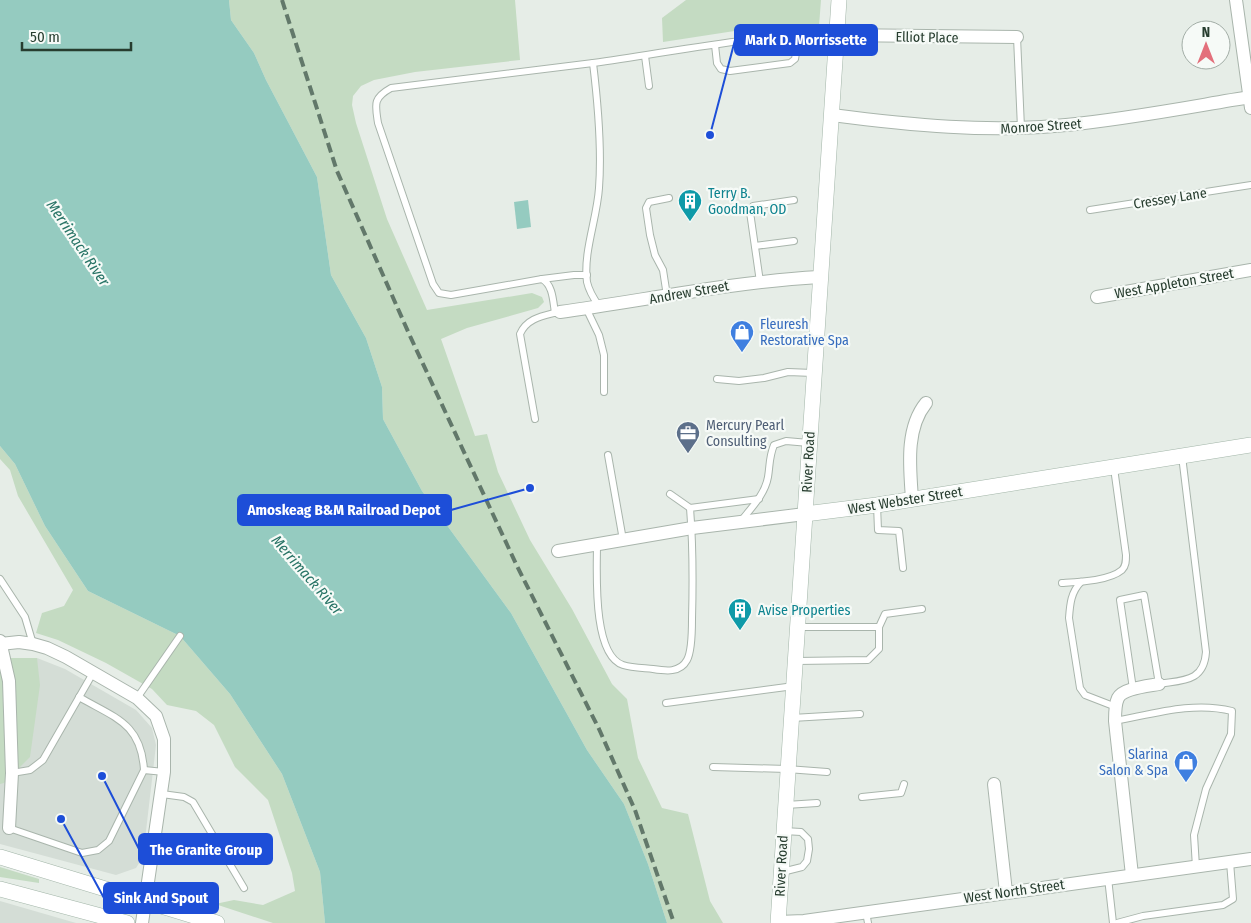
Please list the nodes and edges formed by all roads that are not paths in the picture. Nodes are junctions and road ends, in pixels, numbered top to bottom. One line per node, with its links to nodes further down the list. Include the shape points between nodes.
1 (839, 0): 4 (street, River Road)
2 (1236, 0): 10 (street)
3 (794, 35): 4 (lane); 6 (lane); 6 (lane, via 795,60 738,70 721,69)
4 (837, 35): 5 (street, Elliot Place); 11 (street, River Road)
5 (1017, 37): 12 (lane)
6 (715, 45): 7 (lane)
7 (645, 56): 8 (lane); 9 (lane)
8 (593, 63): 20 (lane, via 600,189 588,251); 22 (lane, via 391,88 380,94 376,106 381,133 433,284 439,293 451,295)
9 (649, 86)
10 (1250, 103): 12 (street, Monroe Street, via 1065,126)
11 (832, 115): 12 (street, Monroe Street, via 941,127); 21 (street, River Road)
12 (1021, 128)
13 (1251, 185): 16 (lane, Cressey Lane)
14 (669, 198): 24 (lane, via 649,202 646,208)
15 (794, 200): 18 (lane, via 753,206 750,212)
16 (1090, 210)
17 (794, 241): 18 (lane)
18 (755, 246): 23 (lane)
19 (1251, 270): 25 (street, West Appleton Street)
20 (587, 275): 22 (lane); 26 (lane, via 587,283)
21 (819, 276): 23 (street, Andrew Street); 29 (street, River Road)
22 (542, 279): 28 (lane, via 547,282)
23 (760, 282): 24 (street, Andrew Street)
24 (667, 296): 26 (street, Andrew Street)
25 (1097, 297)
26 (599, 306): 27 (street, Andrew Street)
27 (586, 308): 28 (street, Andrew Street); 31 (lane, via 604,355)
28 (557, 312): 33 (lane, via 524,325 520,334)
29 (813, 373): 30 (lane, via 788,372 739,381); 34 (street, River Road)
30 (717, 379)
31 (604, 392)
32 (926, 403): 41 (street, via 914,425 910,478)
33 (535, 419)
34 (809, 443): 40 (lane, via 786,441 774,445 769,457 768,478); 44 (street, River Road)
35 (1251, 445): 37 (street, West Webster Street)
36 (608, 455): 47 (lane)
37 (1182, 456): 38 (street, West Webster Street); 62 (lane, via 1205,662 1203,669 1189,679)
38 (1114, 467): 41 (street, West Webster Street); 53 (lane, via 1125,565 1121,571 1109,576)
39 (670, 494): 43 (lane)
40 (759, 499): 43 (lane); 45 (lane)
41 (912, 499): 42 (street, West Webster Street)
42 (877, 505): 44 (street, West Webster Street); 50 (lane, via 878,530 899,531)
43 (690, 508): 46 (lane)
44 (805, 514): 45 (street, West Webster Street); 55 (street, River Road)
45 (741, 521): 46 (street, West Webster Street)
46 (692, 528): 47 (street, West Webster Street); 48 (lane, via 692,635 688,659 680,668 670,671 622,665 614,660 600,627)
47 (623, 540): 48 (street, West Webster Street)
48 (597, 544): 49 (street, West Webster Street)
49 (558, 551)
50 (903, 568)
51 (0, 580): 59 (lane, via 25,618)
52 (1062, 582): 53 (lane)
53 (1081, 582): 68 (lane, via 1074,589 1069,618 1080,688 1085,695)
54 (922, 609): 56 (lane, via 885,614)
55 (798, 627): 56 (lane); 60 (street, River Road)
56 (879, 627): 60 (lane, via 879,649 868,660)
57 (180, 636): 66 (lane)
58 (1, 643): 59 (street); 77 (street, via 9,681)
59 (34, 644): 61 (street)
60 (796, 661): 63 (street, River Road)
61 (93, 673): 65 (lane); 66 (street)
62 (1158, 684): 64 (street); 64 (lane, via 1144,595 1120,600)
63 (794, 686): 67 (lane); 70 (street, River Road)
64 (1133, 689): 68 (street, via 1118,696)
65 (79, 697): 74 (lane, via 124,722 133,731 143,753); 77 (lane, via 43,760 30,770)
66 (137, 698): 75 (street, via 156,716 161,727)
67 (666, 703)
68 (1116, 707): 71 (street)
69 (860, 714): 70 (lane)
70 (791, 718): 73 (street, River Road)
71 (1115, 721): 89 (lane, via 1193,707 1232,711 1231,734 1206,790 1194,835); 91 (street)
72 (713, 767): 73 (lane)
73 (787, 769): 76 (lane); 83 (street, River Road)
74 (144, 770): 75 (lane); 84 (lane, via 109,841 98,850 82,853)
75 (164, 772): 80 (street)
76 (827, 772)
77 (12, 773): 84 (street)
78 (904, 784): 81 (lane, via 902,793)
79 (994, 784): 95 (street)
80 (162, 794): 93 (lane, via 194,802); 96 (street)
81 (862, 797)
82 (817, 803): 83 (lane)
83 (785, 805): 85 (street, River Road)
84 (9, 828)
85 (783, 831): 90 (street, River Road); 90 (lane, via 801,832 808,839 809,849 802,867)
86 (0, 857): 96 (street)
87 (1251, 859): 88 (street, West North Street)
88 (1230, 862): 89 (street, West North Street); 102 (lane, via 1233,899 1223,905)
89 (1196, 867): 91 (street, West North Street)
90 (780, 872): 101 (street, River Road)
91 (1132, 875): 92 (street, West North Street)
92 (1108, 878): 95 (street, West North Street); 102 (lane)
93 (244, 888)
94 (0, 889): 98 (street)
95 (1006, 892): 97 (street, West North Street)
96 (146, 900): 99 (street); 100 (street)
97 (867, 918): 101 (street, West North Street)
98 (127, 923)
99 (142, 923)
100 (217, 923)
101 (778, 923)
102 (1115, 923)

